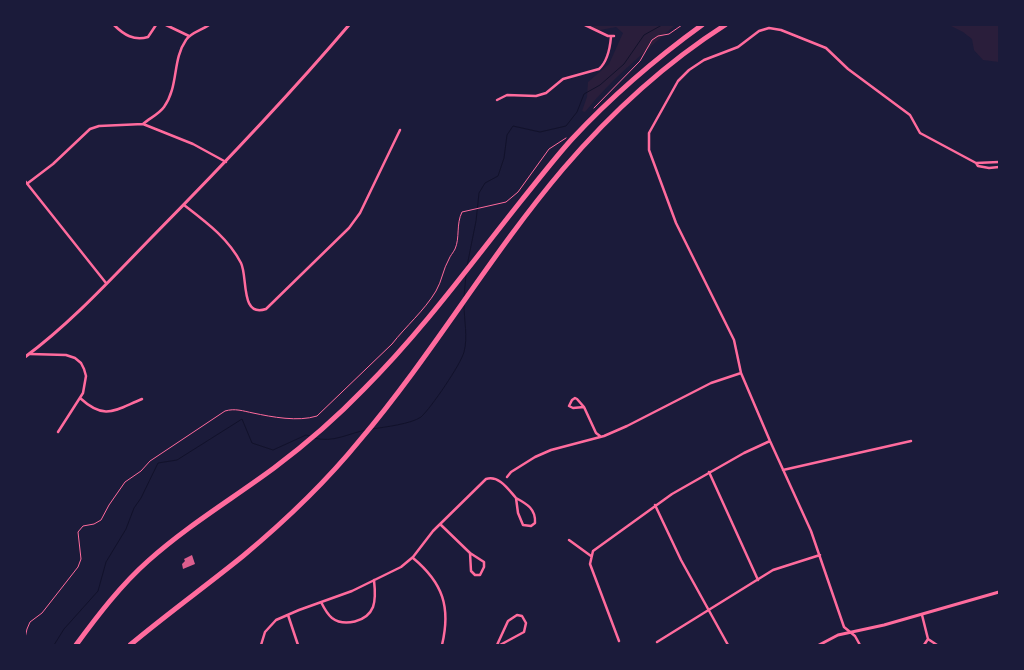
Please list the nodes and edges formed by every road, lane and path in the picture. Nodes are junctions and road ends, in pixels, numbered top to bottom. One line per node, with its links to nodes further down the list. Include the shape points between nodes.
1 (114, 25): 2 (street, via 129,36 140,39 148,38)
2 (156, 25)
3 (166, 25): 11 (street)
4 (208, 25): 11 (street)
5 (349, 25): 18 (street)
6 (585, 25): 13 (street, via 613,37 607,57 599,69 563,79 546,93 508,95)
7 (682, 25): 14 (path, via 652,40 640,62)
8 (696, 25): 12 (highway)
9 (702, 25): 12 (highway)
10 (725, 25): 59 (highway, via 677,60 605,124 564,168 359,442 289,516)
11 (189, 36): 15 (street, via 179,57 174,87 168,100 160,112)
12 (675, 44): 58 (highway, via 571,140 386,367 297,450 148,561 108,603)
13 (497, 100)
14 (594, 109)
15 (143, 124): 18 (street, via 184,140); 22 (street, via 90,128 53,164)
16 (400, 130): 23 (street, via 350,228 274,302 259,312 249,305 246,280 235,253 216,230)
17 (568, 137): 54 (path, via 549,149 518,192 506,202 461,213 455,249 436,291 410,325 326,409 310,419 231,409 225,411 150,461 125,482 102,520 84,526 78,532 81,560 78,567 42,613 30,622)
18 (226, 162): 23 (street)
19 (999, 162): 20 (street)
20 (976, 163): 21 (street, via 983,168); 27 (street, via 920,133 910,115 848,69 826,48 781,30 759,30 738,47 704,60 689,70 675,87 648,134 649,150 676,223 734,340)
21 (999, 167)
22 (26, 182): 24 (street)
23 (184, 205): 24 (street)
24 (106, 283): 25 (street)
25 (30, 354): 26 (street); 28 (street, via 66,355 80,363 86,376)
26 (25, 357)
27 (741, 374): 32 (street, via 711,383); 33 (street)
28 (80, 398): 29 (street, via 101,412); 31 (street)
29 (142, 399)
30 (584, 407): 30 (street, via 573,408 569,404 575,398); 32 (street, via 596,433)
31 (58, 432)
32 (601, 436): 37 (street, via 551,450)
33 (770, 441): 35 (street); 36 (street)
34 (911, 441): 35 (street)
35 (783, 470): 43 (street)
36 (709, 472): 39 (street); 47 (street)
37 (507, 476)
38 (516, 498): 38 (street, via 532,510 535,523 531,526 520,521); 40 (street, via 502,483 494,478 486,479)
39 (655, 505): 44 (street, via 593,551); 50 (street)
40 (440, 524): 42 (street); 45 (street)
41 (570, 540): 44 (street)
42 (470, 553): 42 (street, via 484,562 480,575 471,571)
43 (820, 555): 47 (street, via 773,570); 53 (street, via 844,627)
44 (591, 556): 56 (street, via 590,564)
45 (413, 557): 46 (street, via 401,567); 62 (street, via 438,585 443,600)
46 (374, 580): 49 (street); 49 (street, via 372,608 360,620 340,622 333,619)
47 (758, 580): 50 (street)
48 (999, 592): 51 (street)
49 (321, 602): 52 (street)
50 (709, 610): 57 (street); 64 (street)
51 (922, 614): 53 (street); 55 (street)
52 (288, 615): 60 (street, via 276,620 265,632); 61 (street)
53 (849, 632): 65 (street, via 838,634); 66 (street)
54 (25, 638)
55 (928, 639): 67 (street); 68 (street)
56 (619, 641)
57 (657, 642)
58 (76, 645)
59 (130, 645)
60 (261, 645)
61 (298, 645)
62 (442, 645)
63 (499, 645): 63 (street, via 508,621 517,614 522,616 526,623 524,632)
64 (728, 645)
65 (819, 645)
66 (860, 645)
67 (924, 645)
68 (937, 645)

